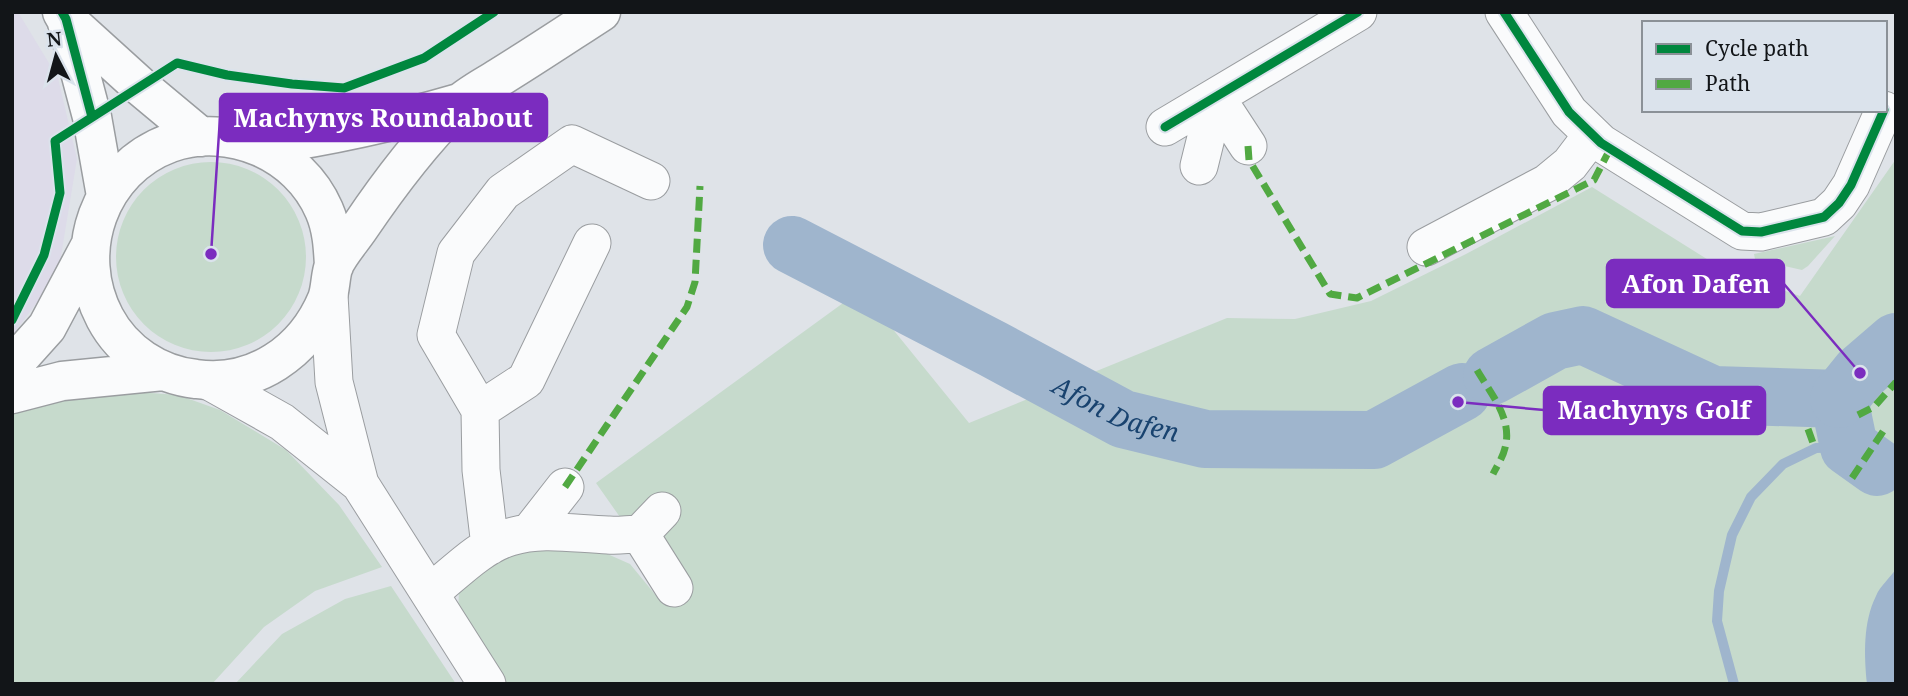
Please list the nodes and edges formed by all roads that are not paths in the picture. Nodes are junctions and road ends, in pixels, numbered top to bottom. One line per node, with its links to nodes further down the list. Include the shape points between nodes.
1 (601, 12): 7 (main road)
2 (1358, 12): 6 (street)
3 (1504, 12): 11 (street, via 1569,112)
4 (64, 15): 12 (main road); 17 (main road, via 92,117)
5 (1896, 84): 8 (street)
6 (1216, 97): 10 (street); 14 (street); 15 (street)
7 (459, 103): 13 (main road, via 391,122); 21 (main road, via 394,177)
8 (1887, 104)
9 (1884, 112): 11 (street, via 1839,203 1824,217 1761,232 1742,231)
10 (1165, 127)
11 (1592, 135): 20 (street, via 1570,164 1547,183)
12 (201, 136): 13 (main road); 17 (main road, via 171,143 143,157 122,174)
13 (261, 146): 21 (main road, via 288,162 324,209 332,237)
14 (1248, 146)
15 (1199, 166)
16 (652, 181): 26 (street, via 572,144 503,192 456,253 436,335)
17 (106, 196): 19 (main road)
18 (592, 243): 26 (street, via 526,380)
19 (89, 247): 22 (main road, via 47,327); 23 (main road, via 96,302 109,326 142,359)
20 (1426, 247)
21 (331, 280): 24 (main road, via 317,321 299,344 256,373); 27 (street, via 334,382)
22 (12, 366)
23 (163, 371): 24 (main road); 25 (main road, via 62,381)
24 (209, 381): 27 (street, via 282,422)
25 (12, 394)
26 (480, 410): 30 (street)
27 (360, 484): 32 (street)
28 (565, 487): 29 (street)
29 (530, 533): 30 (street); 31 (street, via 608,535 651,523)
30 (490, 546): 32 (street)
31 (674, 588)
32 (430, 593): 33 (street)
33 (487, 684)

